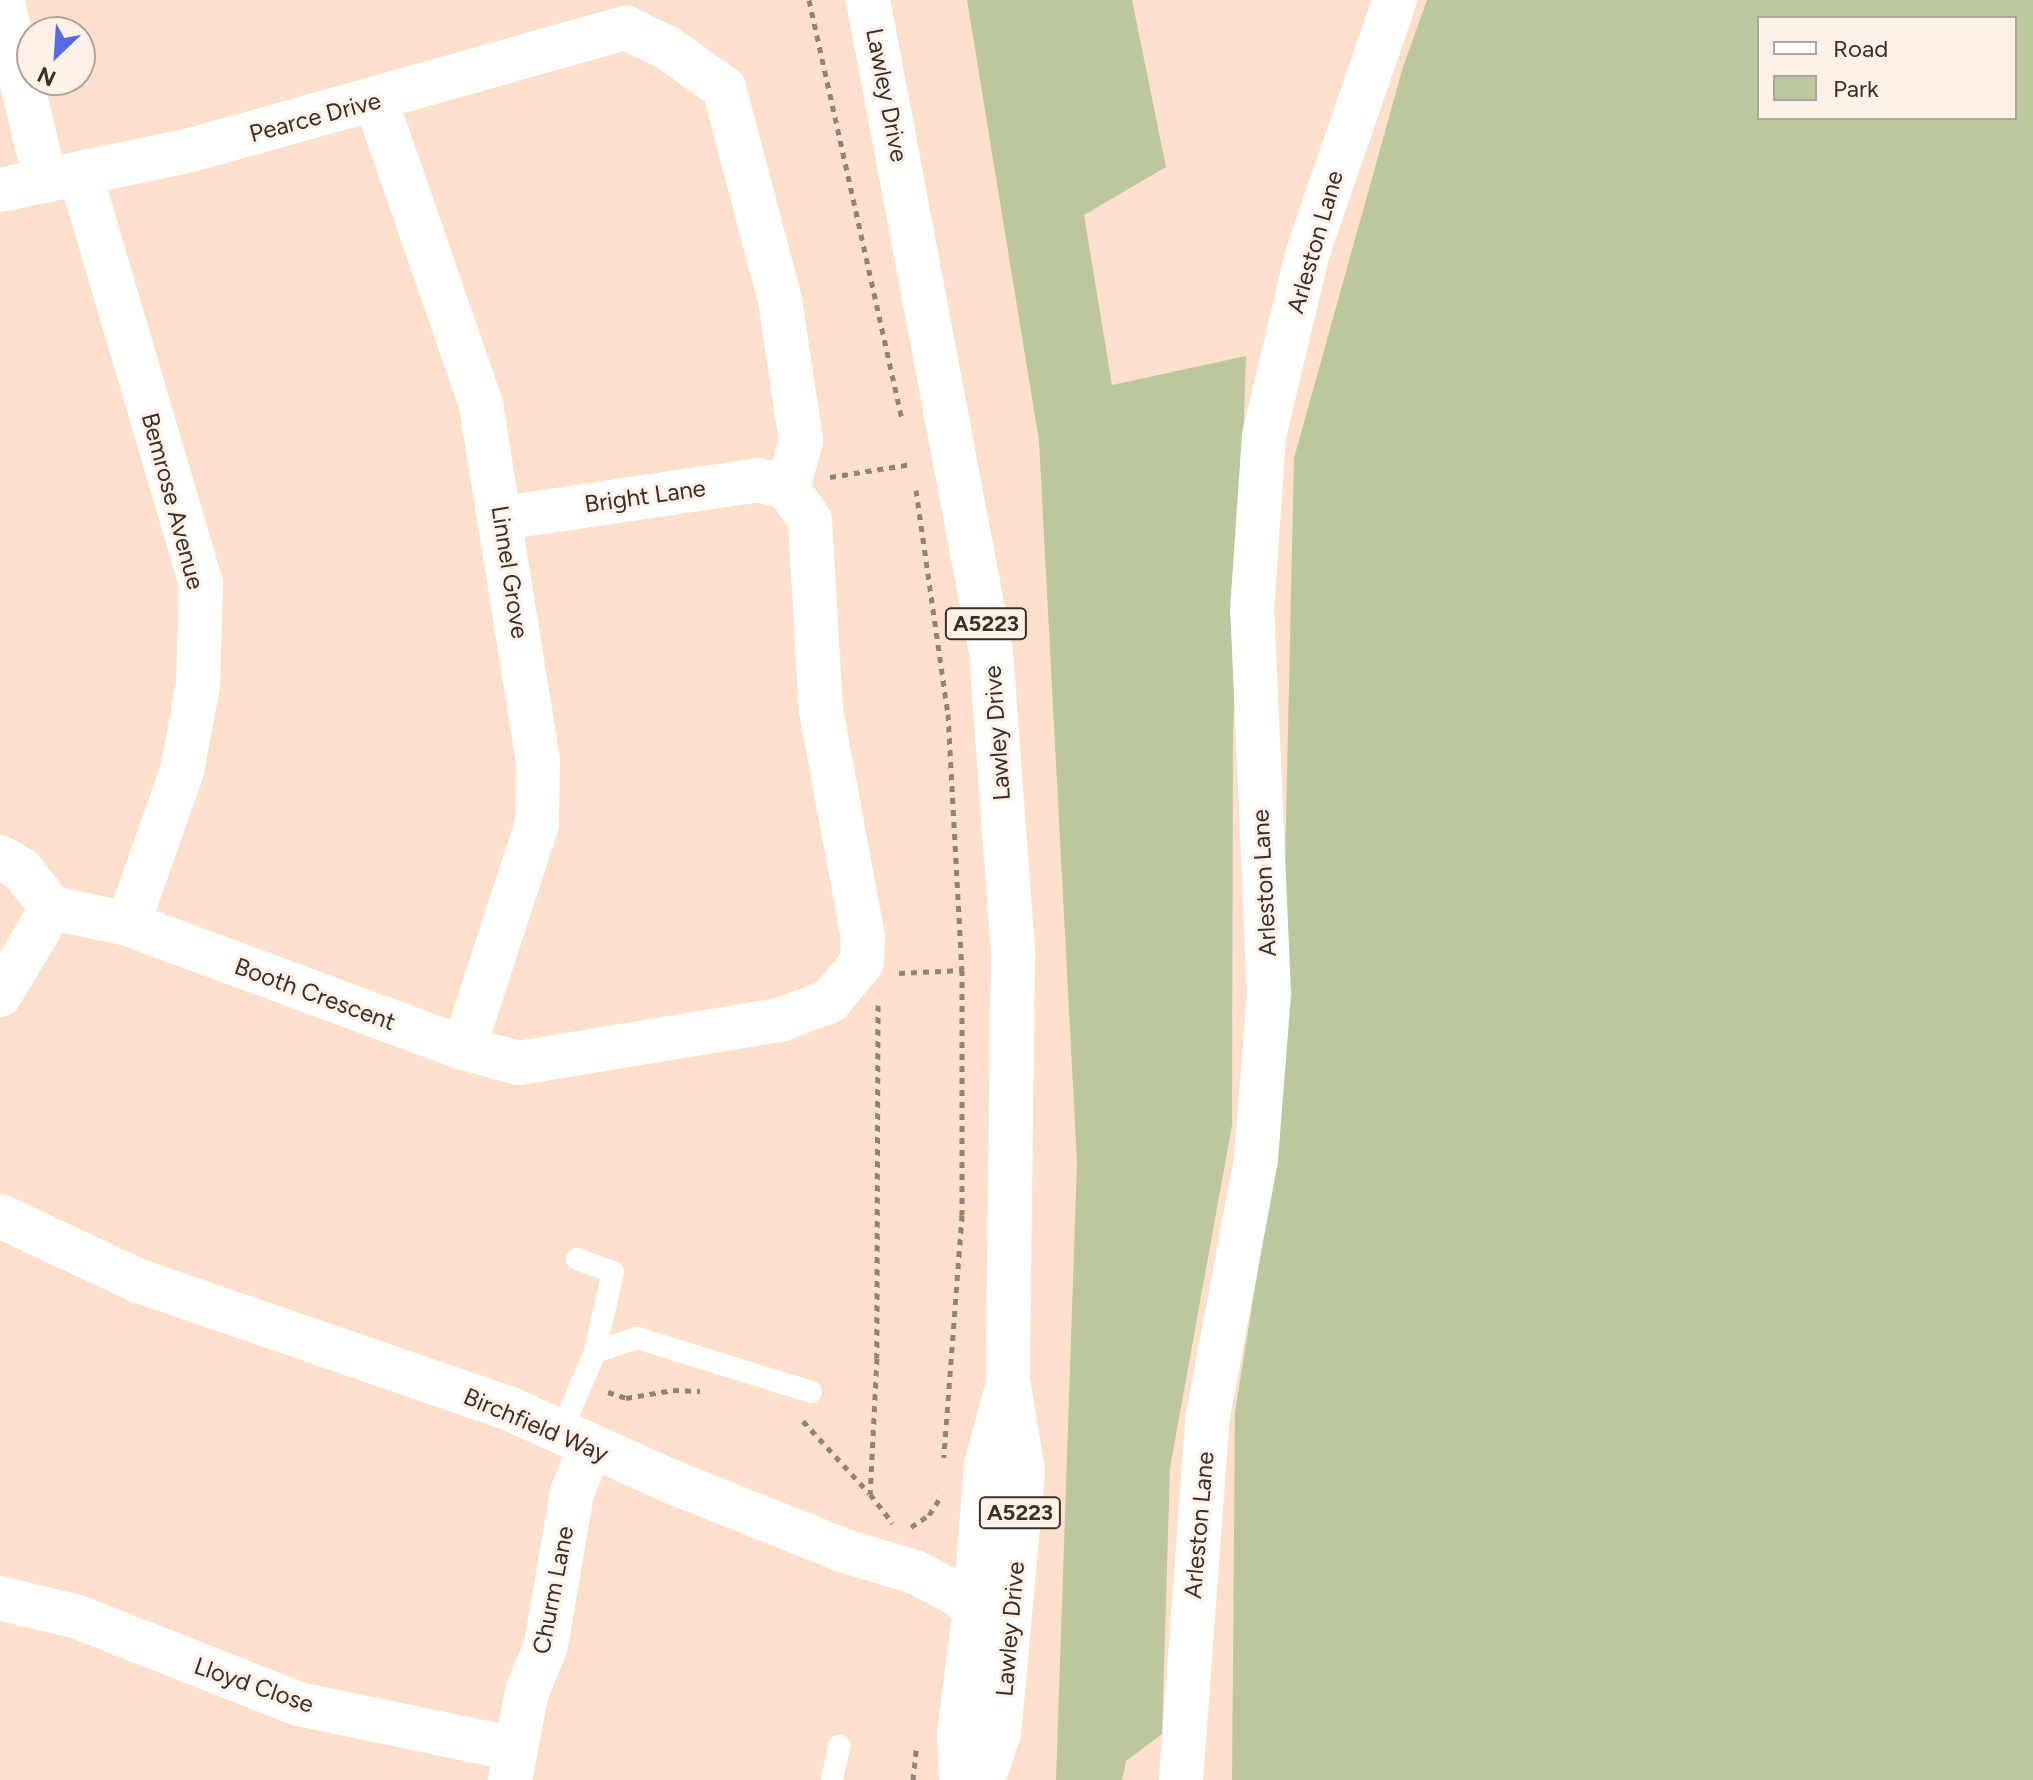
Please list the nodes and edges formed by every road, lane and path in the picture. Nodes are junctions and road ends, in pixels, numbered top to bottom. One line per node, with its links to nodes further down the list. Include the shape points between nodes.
1 (2, 0): 7 (street, Bemrose Avenue)
2 (809, 0): 9 (path)
3 (868, 0): 24 (street, Lawley Drive / A5223, via 991,652 1013,954)
4 (1395, 0): 41 (street, Arleston Lane, via 1308,252 1264,436 1252,611 1269,993 1256,1159 1208,1416)
5 (627, 14): 6 (street, Pearce Drive); 12 (street, via 724,88 780,300 801,440)
6 (376, 101): 7 (street, Pearce Drive); 13 (street, Linnel Grove, via 481,405)
7 (63, 176): 8 (street, Pearce Drive); 16 (street, Bemrose Avenue, via 201,585 198,685 182,771)
8 (0, 190)
9 (906, 434)
10 (909, 449): 11 (path)
11 (912, 464): 12 (path); 18 (path, via 948,714)
12 (788, 488): 13 (street, Bright Lane, via 758,480); 17 (street, via 810,520 821,711)
13 (502, 518): 20 (street, Linnel Grove, via 538,759 537,824)
14 (0, 857): 15 (street, via 21,869)
15 (52, 908): 16 (street, Booth Crescent); 19 (street)
16 (128, 924): 20 (street, Booth Crescent)
17 (870, 968): 18 (path); 20 (street, Booth Crescent, via 830,1001 780,1020 519,1063); 32 (path, via 877,1358)
18 (962, 970): 30 (path, via 962,1215)
19 (0, 995)
20 (464, 1048)
21 (0, 1216): 29 (street, Birchfield Way, via 139,1281 510,1409)
22 (577, 1259): 23 (lane, via 613,1272)
23 (595, 1352): 25 (lane); 27 (lane, via 637,1338)
24 (1008, 1381): 34 (street, Lawley Drive / A5223, via 986,1466); 35 (street, Lawley Drive / A5223, via 1023,1471)
25 (584, 1382): 26 (path, via 626,1398 673,1390); 29 (lane)
26 (714, 1392)
27 (811, 1392)
28 (796, 1417): 32 (path, via 810,1425)
29 (575, 1441): 34 (street, Birchfield Way, via 845,1551 915,1572); 37 (street, Churm Lane, via 572,1493 546,1645 527,1692)
30 (944, 1462)
31 (944, 1484): 32 (path, via 929,1515 899,1532)
32 (870, 1494)
33 (0, 1598): 37 (street, Lloyd Close, via 78,1617 299,1704)
34 (975, 1608): 35 (street, Birchfield Way); 39 (street, Lawley Drive / A5223, via 959,1735)
35 (1010, 1645): 40 (street, Lawley Drive / A5223, via 999,1733)
36 (839, 1746): 38 (lane)
37 (512, 1764)
38 (832, 1780)
39 (961, 1780)
40 (983, 1780)
41 (1181, 1780)

